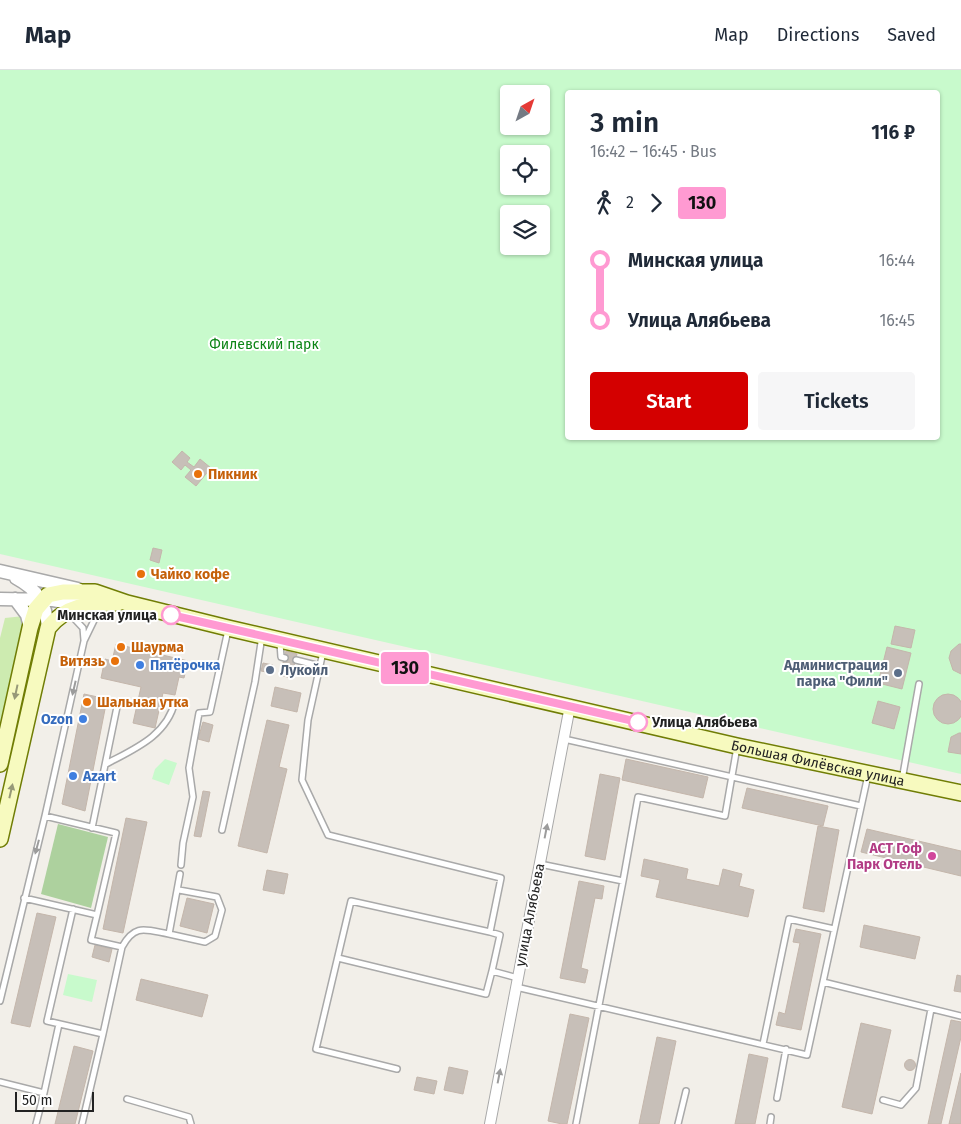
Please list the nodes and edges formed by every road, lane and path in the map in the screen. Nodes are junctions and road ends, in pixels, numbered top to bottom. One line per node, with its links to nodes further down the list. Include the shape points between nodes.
1 (1, 571): 2 (street, Большая Филёвская улица); 5 (street, Большая Филёвская улица, via 30,586)
2 (99, 598): 5 (main road, via 52,593); 6 (main road); 10 (main road, Большая Филёвская улица); 13 (lane)
3 (15, 599): 4 (street); 5 (street); 8 (street, via 27,616)
4 (0, 600)
5 (42, 600): 6 (street); 8 (main road); 9 (street, via 47,610)
6 (81, 605): 7 (main road)
7 (66, 611): 9 (main road); 13 (lane, via 83,628)
8 (30, 628): 24 (main road, one-way to 24)
9 (48, 628): 34 (main road, one-way to 9)
10 (228, 628): 11 (main road, Большая Филёвская улица); 36 (lane, via 210,712 199,713 190,768 193,797)
11 (262, 636): 12 (main road, Большая Филёвская улица); 33 (lane)
12 (280, 640): 14 (main road, Большая Филёвская улица); 15 (lane, via 281,657)
13 (84, 641): 31 (lane, one-way to 31)
14 (324, 650): 17 (lane); 21 (main road, Большая Филёвская улица)
15 (285, 658)
16 (296, 660): 17 (lane)
17 (320, 666): 44 (lane, via 308,720 302,780 328,835 501,878)
18 (919, 684): 28 (lane)
19 (175, 701): 25 (lane, via 174,708 151,740)
20 (118, 702): 25 (lane)
21 (570, 706): 22 (street, улица Алябьева); 23 (main road, Большая Филёвская улица)
22 (564, 739): 27 (lane); 35 (street, улица Алябьева, one-way to 22)
23 (737, 746): 26 (main road, Большая Филёвская улица); 27 (lane)
24 (0, 764)
25 (106, 764): 32 (lane)
26 (868, 772): 28 (main road, Большая Филёвская улица); 30 (lane)
27 (733, 777): 30 (lane); 38 (lane, via 725,816 638,797)
28 (902, 780): 29 (main road, Большая Филёвская улица)
29 (961, 793)
30 (861, 806): 43 (lane)
31 (45, 816): 32 (lane); 40 (lane, one-way to 40)
32 (92, 828): 42 (lane, via 116,832)
33 (222, 830)
34 (0, 839)
35 (540, 864): 38 (lane); 50 (street, улица Алябьева)
36 (181, 866)
37 (180, 874): 39 (lane)
38 (623, 881): 52 (lane)
39 (179, 890): 45 (lane); 45 (lane, via 216,897 222,910 216,936 205,942)
40 (24, 898): 41 (lane); 51 (lane)
41 (73, 909): 42 (lane); 55 (lane, via 47,1021)
42 (97, 915): 46 (lane, via 91,940)
43 (834, 929): 49 (lane); 57 (lane, via 789,919)
44 (490, 932): 47 (lane, via 351,901); 48 (lane, via 500,935)
45 (169, 934): 46 (lane, via 141,929 129,935)
46 (122, 947): 56 (lane)
47 (338, 958): 48 (lane, via 486,994); 59 (lane, via 316,1049)
48 (492, 971): 50 (lane)
49 (823, 982): 53 (lane); 58 (lane, via 807,1055)
50 (517, 983): 52 (lane); 70 (street, улица Алябьева, one-way to 50)
51 (0, 1001)
52 (599, 1008): 57 (lane); 71 (lane)
53 (931, 1009): 54 (lane); 65 (lane, via 916,1088 901,1105)
54 (961, 1016)
55 (59, 1024): 56 (lane); 62 (lane)
56 (103, 1034): 68 (lane)
57 (763, 1044): 58 (lane)
58 (786, 1049): 63 (lane)
59 (397, 1068)
60 (0, 1082): 62 (lane)
61 (686, 1091): 72 (lane)
62 (44, 1093): 67 (lane)
63 (777, 1098)
64 (127, 1099): 69 (lane, via 189,1117)
65 (883, 1100)
66 (771, 1117): 73 (lane)
67 (36, 1124)
68 (82, 1124)
69 (191, 1124)
70 (490, 1124)
71 (576, 1124)
72 (678, 1124)
73 (770, 1124)

